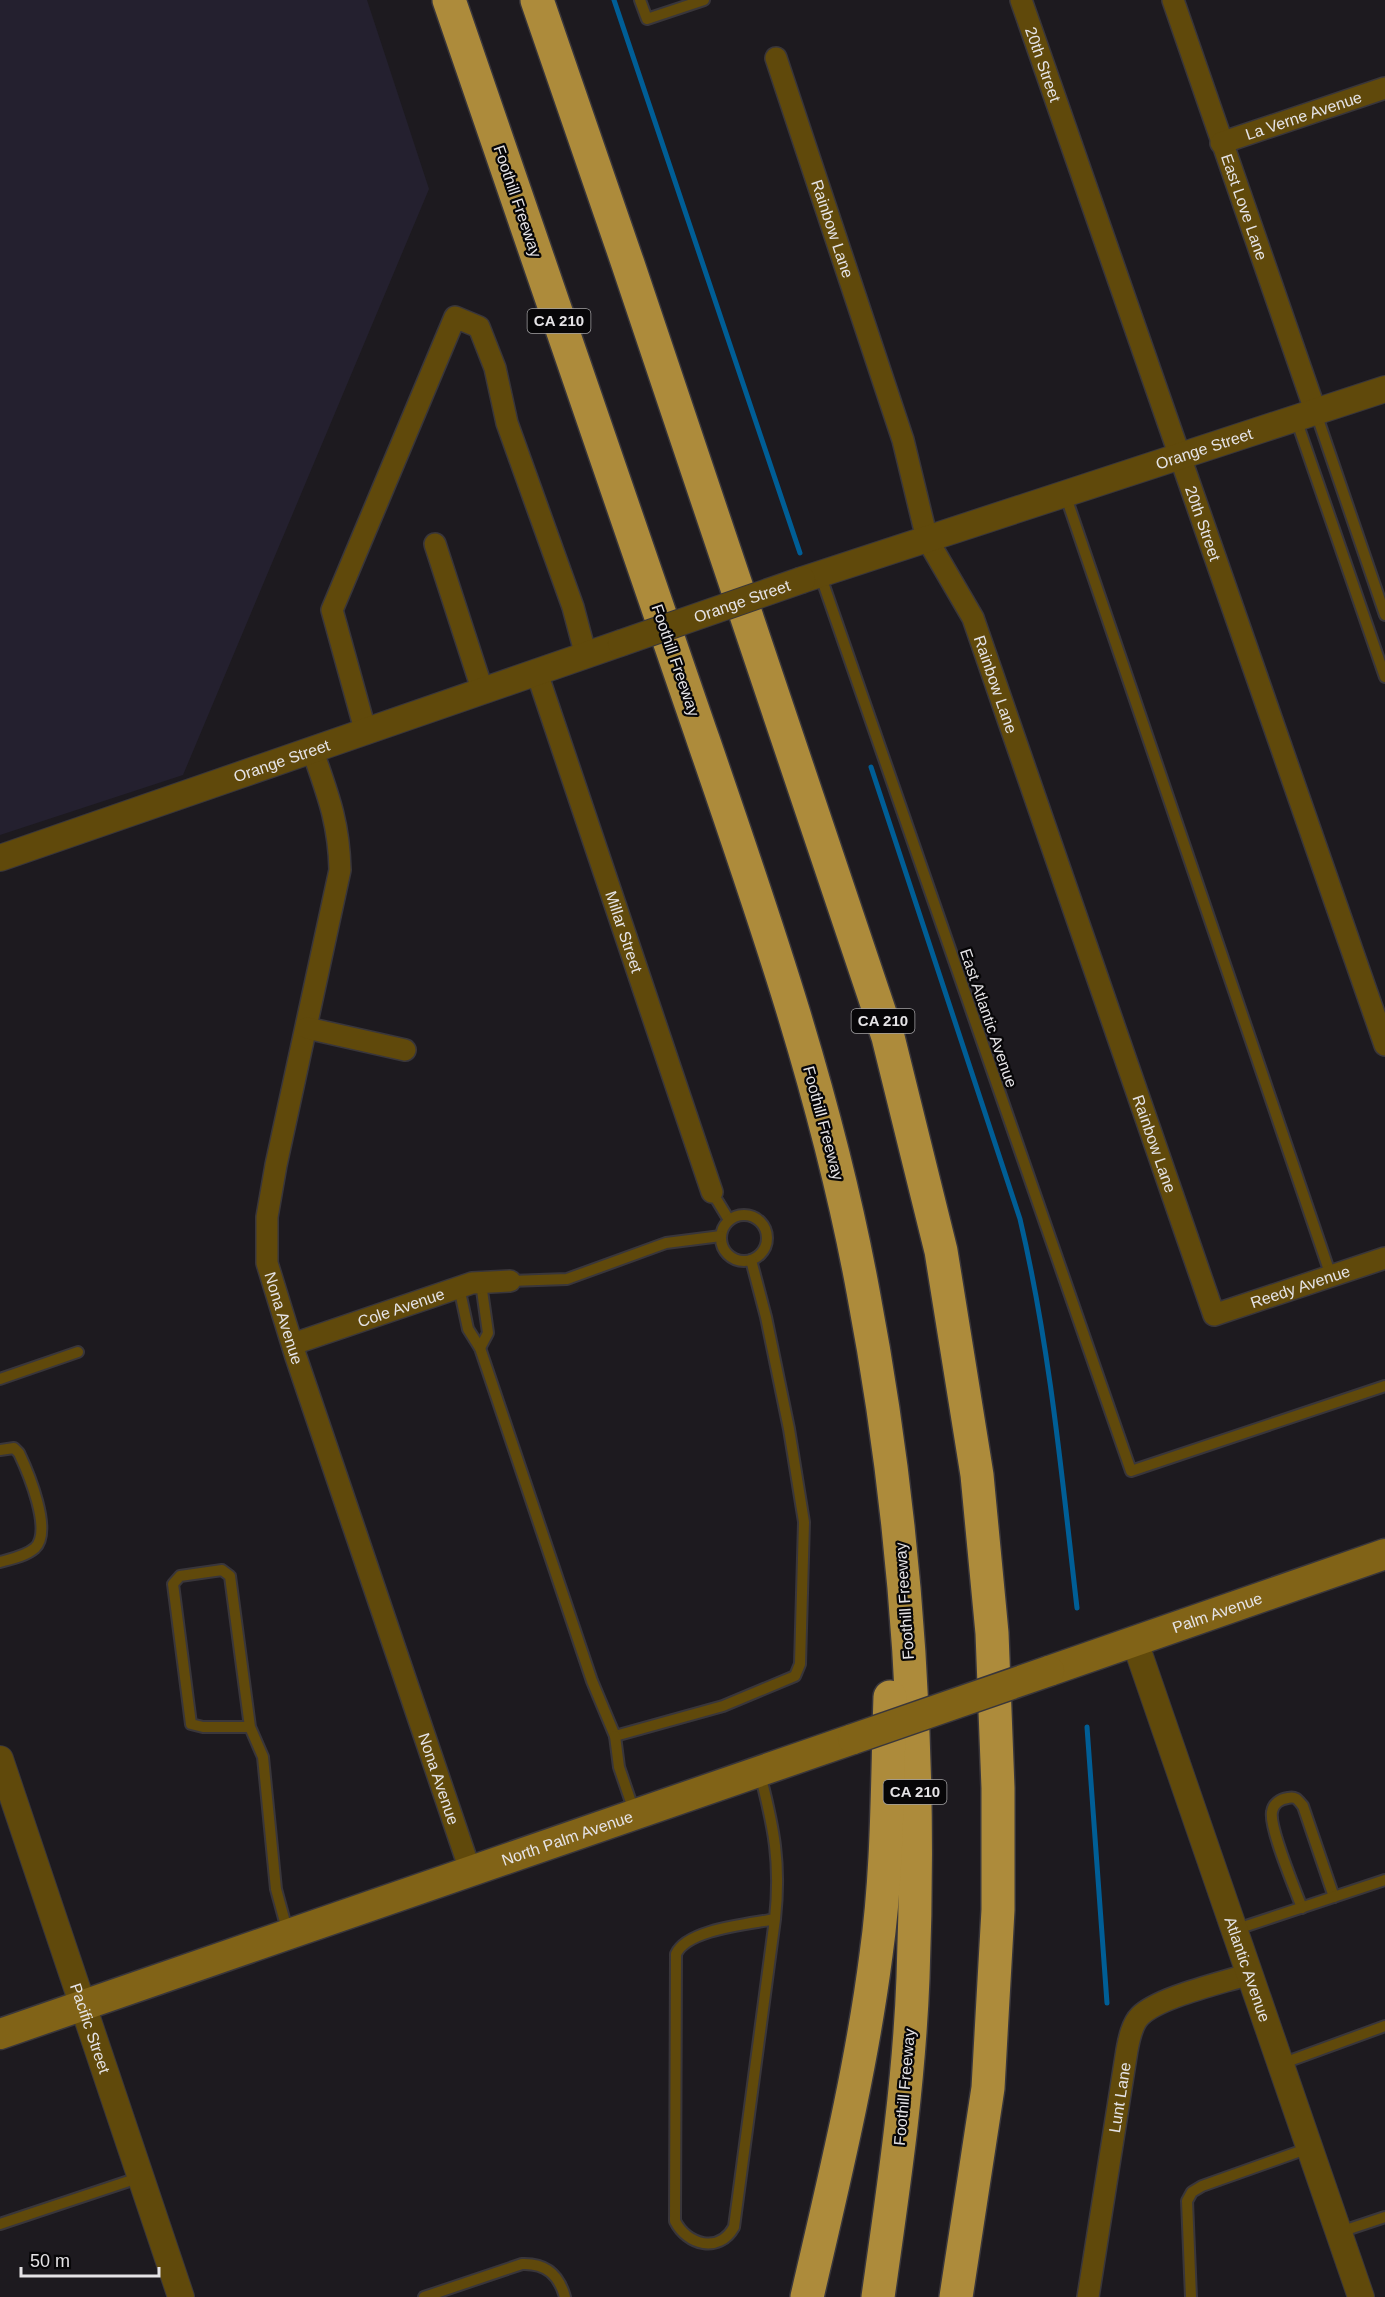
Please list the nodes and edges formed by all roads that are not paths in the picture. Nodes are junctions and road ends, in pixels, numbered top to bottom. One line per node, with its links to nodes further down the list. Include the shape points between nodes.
1 (450, 0): 37 (highway, Foothill Freeway / CA 210, via 786,987 842,1188)
2 (537, 0): 66 (highway, CA 210, via 871,984 888,1037 941,1251 977,1475 992,1634 998,1910)
3 (640, 0): 4 (lane, via 647,20)
4 (705, 0)
5 (1021, 0): 12 (street, 20th Street)
6 (1173, 0): 9 (street, East Love Lane)
7 (776, 58): 14 (street, Rainbow Lane, via 903,440)
8 (1385, 88): 9 (street, La Verne Avenue)
9 (1221, 142): 11 (street, East Love Lane)
10 (1385, 389): 11 (street, Orange Street)
11 (1306, 416): 12 (street, Orange Street); 17 (lane); 20 (lane)
12 (1182, 456): 13 (street, Orange Street); 26 (street, 20th Street)
13 (1065, 494): 14 (street, Orange Street); 33 (lane)
14 (927, 539): 16 (street, Orange Street); 38 (street, Rainbow Lane, via 973,618)
15 (435, 544): 21 (street)
16 (811, 577): 18 (street, Orange Street, bridge); 43 (lane, East Atlantic Avenue, via 1131,1471)
17 (1385, 615)
18 (586, 656): 19 (street, Orange Street); 22 (street, via 573,607 507,423 495,368 479,327 455,318 332,610)
19 (537, 673): 21 (street, Orange Street); 28 (street, Millar Street)
20 (1385, 676)
21 (483, 692): 22 (street, Orange Street)
22 (366, 733): 23 (street, Orange Street)
23 (313, 752): 24 (street, Orange Street); 25 (street, Nona Avenue, via 334,809 340,870)
24 (0, 858)
25 (307, 1028): 27 (street); 39 (street, Nona Avenue, via 267,1217 267,1263)
26 (1385, 1045)
27 (405, 1050)
28 (712, 1192): 29 (lane)
29 (729, 1220): 30 (lane); 32 (lane, via 750,1215 766,1230 763,1251)
30 (721, 1236): 32 (lane, via 730,1256); 34 (lane, via 666,1243 567,1279)
31 (1385, 1258): 33 (street, Reedy Avenue)
32 (751, 1260): 50 (lane, via 787,1418 804,1522 800,1664 795,1676 723,1706)
33 (1331, 1276): 38 (street, Reedy Avenue)
34 (510, 1281): 35 (street, Cole Avenue)
35 (481, 1283): 36 (street, Cole Avenue); 40 (lane, via 488,1333)
36 (459, 1287): 39 (street, Cole Avenue); 40 (lane, via 468,1329)
37 (863, 1288): 76 (highway, via 884,1532 890,1685 885,1864 864,2040); 77 (highway, Foothill Freeway / CA 210, via 897,1507 906,1604 915,1800 913,1981 899,2150)
38 (1214, 1315)
39 (292, 1344): 54 (street, Nona Avenue)
40 (480, 1348): 50 (lane, via 592,1681)
41 (78, 1352): 42 (lane)
42 (0, 1379)
43 (1385, 1386)
44 (0, 1450): 46 (lane, via 14,1448 19,1453 43,1527 37,1547)
45 (1385, 1554): 47 (main road, Palm Avenue)
46 (0, 1562)
47 (1135, 1642): 48 (main road, Palm Avenue); 59 (street, Atlantic Avenue)
48 (1049, 1671): 52 (main road, North Palm Avenue, bridge)
49 (250, 1727): 49 (lane, via 230,1576 222,1570 180,1576 173,1584 191,1724); 60 (lane, via 263,1757 276,1888)
50 (615, 1736): 53 (lane, via 619,1767)
51 (0, 1759): 62 (street, Pacific Street)
52 (759, 1771): 53 (main road, North Palm Avenue); 58 (lane, via 775,1832 780,1880)
53 (635, 1814): 54 (main road, North Palm Avenue)
54 (470, 1870): 60 (main road, North Palm Avenue)
55 (1385, 1880): 56 (lane)
56 (1334, 1897): 57 (lane); 57 (lane, via 1303,1806 1291,1797 1280,1800 1274,1805 1271,1821)
57 (1302, 1908): 59 (lane)
58 (775, 1919): 58 (lane, via 734,2227 729,2236 716,2242 693,2242 675,2221 676,1954 686,1941 708,1933)
59 (1234, 1930): 61 (street, Atlantic Avenue)
60 (288, 1933): 62 (main road, North Palm Avenue)
61 (1249, 1974): 65 (street, Atlantic Avenue); 80 (street, Lunt Lane, via 1165,2002 1139,2017 1130,2035)
62 (84, 2004): 64 (main road); 68 (street, Pacific Street)
63 (1385, 2026): 65 (lane)
64 (0, 2034)
65 (1280, 2064): 67 (street, Atlantic Avenue)
66 (988, 2088): 78 (highway, CA 210); 79 (highway)
67 (1309, 2148): 71 (street, Atlantic Avenue); 81 (lane, via 1192,2192 1187,2201)
68 (141, 2176): 70 (lane); 73 (street, Pacific Street)
69 (1385, 2217): 71 (lane)
70 (0, 2224)
71 (1338, 2233): 72 (street, Atlantic Avenue)
72 (1355, 2296)
73 (181, 2297)
74 (424, 2297): 75 (lane, via 522,2264 536,2263 556,2276)
75 (565, 2297)
76 (807, 2297)
77 (878, 2297)
78 (956, 2297)
79 (974, 2297)
80 (1088, 2297)
81 (1191, 2297)

